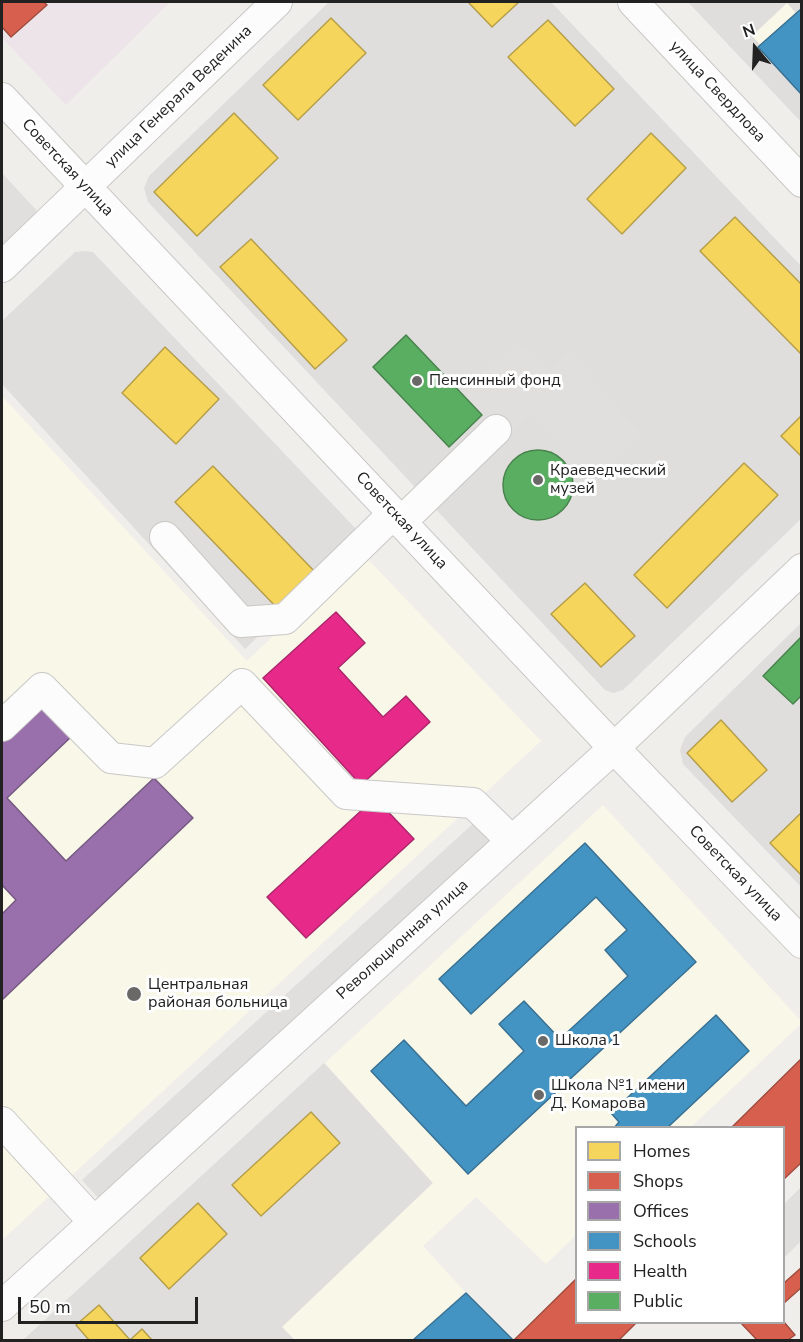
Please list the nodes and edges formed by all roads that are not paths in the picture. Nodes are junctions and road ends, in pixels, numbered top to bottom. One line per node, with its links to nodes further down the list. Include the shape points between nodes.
1 (277, 2): 5 (street, улица Генерала Веденина)
2 (633, 2): 4 (street, улица Свердлова)
3 (2, 98): 5 (street, Советская улица)
4 (801, 182)
5 (86, 188): 6 (street, улица Генерала Веденина); 8 (street, Советская улица)
6 (2, 267)
7 (496, 430): 8 (street)
8 (397, 518): 9 (street, via 285,619 241,622); 12 (street, Советская улица)
9 (165, 537)
10 (801, 569): 12 (street, Революционная улица)
11 (2, 726): 13 (street, via 42,688 111,758 155,763 242,684 346,794 474,803)
12 (614, 748): 13 (street, Революционная улица); 14 (street, Советская улица)
13 (512, 841): 16 (street, Революционная улица)
14 (801, 943)
15 (2, 1122): 16 (street)
16 (94, 1222): 17 (street, Революционная улица)
17 (2, 1306)

